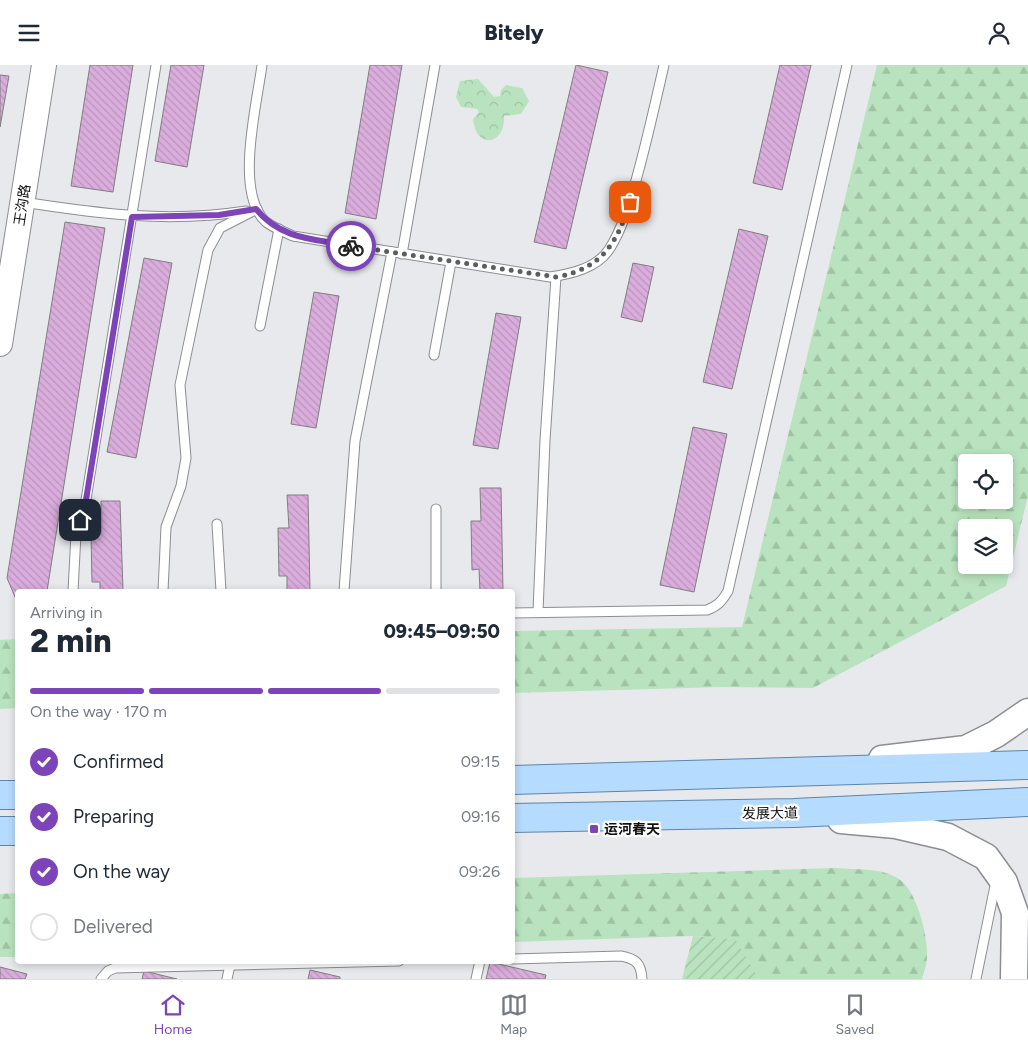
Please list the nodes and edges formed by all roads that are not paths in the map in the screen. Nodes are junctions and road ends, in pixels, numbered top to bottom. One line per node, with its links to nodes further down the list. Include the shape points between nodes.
1 (44, 65): 7 (street, 王沟路)
2 (156, 65): 9 (lane)
3 (262, 65): 8 (lane, via 248,171)
4 (435, 65): 12 (lane)
5 (664, 65): 14 (lane, via 630,202 610,249 594,263)
6 (847, 65): 25 (lane, via 728,591 723,601 707,610)
7 (22, 202): 9 (lane); 16 (street, 王沟路)
8 (256, 209): 9 (lane, via 219,215); 10 (lane); 21 (lane, via 220,228 208,250 180,385 186,458 181,486 166,527)
9 (132, 217): 20 (lane, via 85,506 76,533)
10 (278, 229): 11 (lane, via 293,236); 15 (lane)
11 (392, 252): 12 (lane); 23 (lane, via 355,441)
12 (402, 254): 13 (lane)
13 (451, 262): 14 (lane); 17 (lane)
14 (556, 277): 25 (lane, via 544,440)
15 (260, 326)
16 (0, 344)
17 (434, 355)
18 (436, 509): 24 (lane)
19 (217, 524): 22 (lane)
20 (73, 589)
21 (163, 589)
22 (221, 589)
23 (344, 589)
24 (436, 589)
25 (538, 612): 26 (lane)
26 (515, 613)
27 (1028, 712): 29 (main road, via 966,749)
28 (1028, 765): 29 (main road)
29 (771, 772): 30 (main road)
30 (515, 780)
31 (0, 795): 32 (main road)
32 (15, 795)
33 (1028, 802): 34 (main road, 发展大道)
34 (771, 813): 35 (main road, 发展大道); 38 (main road, via 896,825 948,837 986,857)
35 (515, 818)
36 (0, 831): 37 (main road)
37 (15, 831)
38 (997, 873): 48 (lane); 49 (main road, via 1004,882 1015,913)
39 (515, 959): 47 (lane, via 622,956 634,959 641,967)
40 (1028, 962): 50 (main road)
41 (272, 964): 43 (lane)
42 (479, 964): 46 (lane)
43 (230, 965): 44 (lane, via 115,968); 45 (lane)
44 (101, 979)
45 (227, 979)
46 (476, 979)
47 (642, 979)
48 (976, 979)
49 (1014, 979)
50 (1024, 979)

